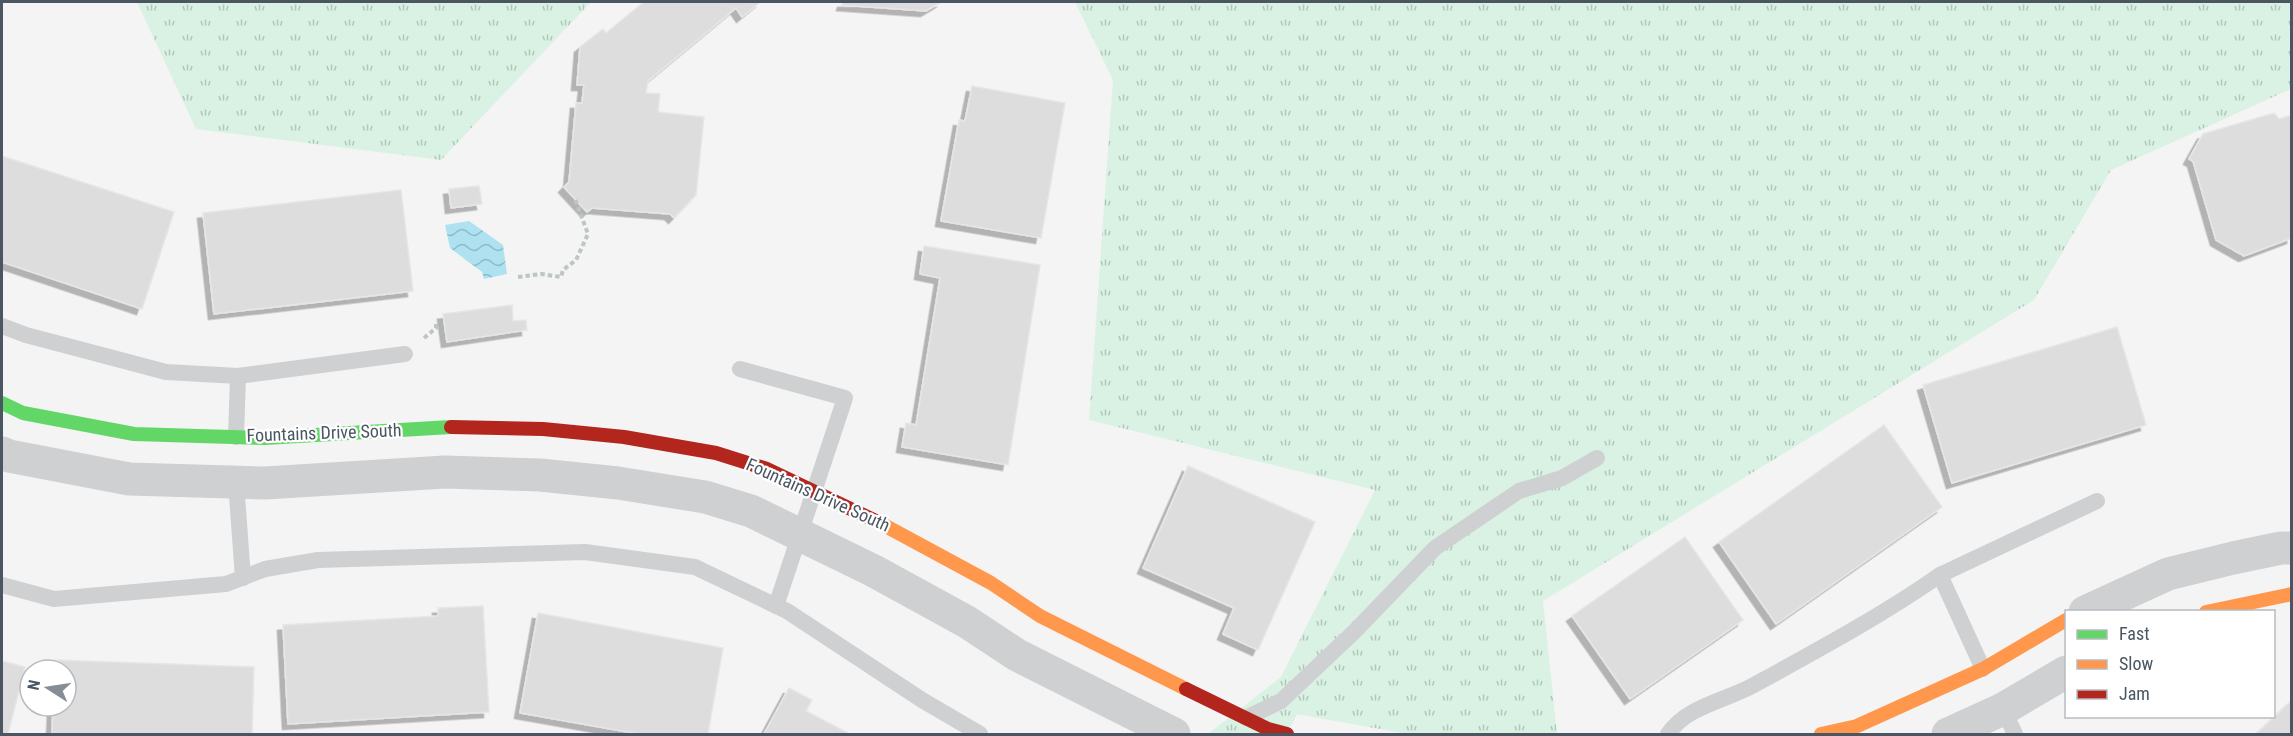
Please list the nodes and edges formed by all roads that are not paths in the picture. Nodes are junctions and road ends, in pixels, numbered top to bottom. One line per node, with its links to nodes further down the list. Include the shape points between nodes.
1 (2, 326): 4 (lane, via 165,372)
2 (405, 354): 4 (lane)
3 (740, 369): 10 (lane, via 845,398)
4 (238, 376): 6 (lane)
5 (2, 403): 6 (street, Fountains Drive South, via 23,413 134,434)
6 (236, 437): 9 (street, Fountains Drive South); 10 (street, Fountains Drive South, via 444,427 554,430 716,453 767,469)
7 (2, 453): 9 (street, via 129,479)
8 (1597, 458): 25 (lane, via 1562,478 1519,491 1435,548 1281,701)
9 (236, 482): 12 (street, via 446,472 540,475 705,497 751,511); 15 (lane)
10 (813, 490): 12 (lane); 25 (street, Fountains Drive South, via 955,562 1040,616)
11 (2097, 501): 14 (lane)
12 (798, 534): 18 (lane); 27 (street, via 933,602 1017,656)
13 (2292, 548): 19 (street, via 2168,574)
14 (1940, 575): 22 (lane); 29 (lane, via 1893,608 1742,692 1691,712)
15 (243, 578): 16 (lane, via 226,584 54,599); 18 (lane, via 266,569 318,560 585,552 695,567)
16 (2, 585)
17 (2292, 594): 20 (street)
18 (776, 606): 26 (lane)
19 (2089, 610)
20 (2216, 610)
21 (2065, 621): 22 (street)
22 (1983, 669): 24 (street); 30 (street, via 1857,726)
23 (2065, 674): 24 (street)
24 (2009, 722): 31 (street)
25 (1243, 726): 28 (street, Fountains Drive South)
26 (980, 735)
27 (1174, 735)
28 (1287, 735)
29 (1668, 735)
30 (1821, 735)
31 (1948, 735)

